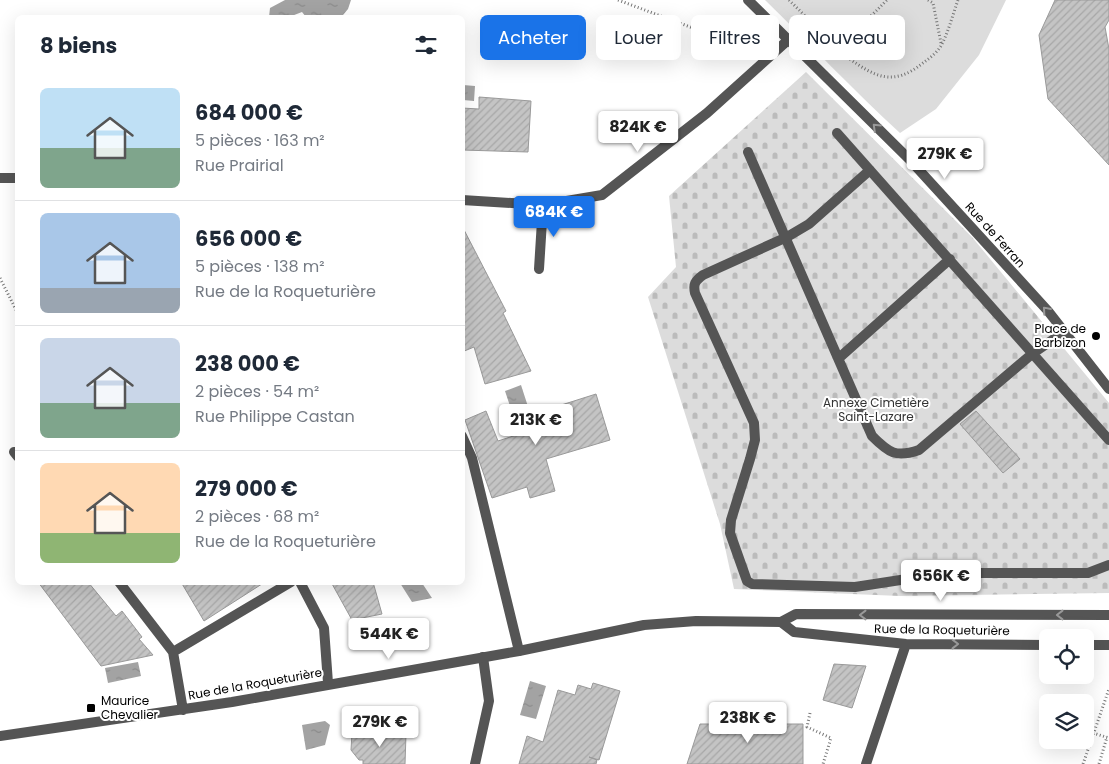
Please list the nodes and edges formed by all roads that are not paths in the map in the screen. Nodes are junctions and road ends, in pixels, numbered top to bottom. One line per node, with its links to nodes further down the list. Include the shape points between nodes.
1 (748, 0): 2 (street, Rue de Ferran)
2 (787, 41): 9 (street, via 700,119 602,195); 13 (street, Rue de Ferran, one-way to 2, via 909,159)
3 (837, 133): 5 (street)
4 (748, 152): 10 (street)
5 (870, 170): 10 (street, via 809,224); 11 (street)
6 (0, 178): 7 (street)
7 (15, 178)
8 (465, 200): 9 (street)
9 (544, 205): 12 (street)
10 (787, 237): 15 (street); 19 (street, via 703,275 694,286 754,423 755,440 730,533 747,581 752,584 855,587 946,573 1088,573)
11 (950, 258): 14 (street); 15 (street)
12 (540, 269)
13 (1064, 332): 14 (street); 16 (street, Rue de Ferran)
14 (1032, 354): 15 (street, via 919,450 905,455 887,451 872,436); 17 (street)
15 (840, 358)
16 (1109, 389)
17 (1109, 440)
18 (465, 443): 29 (street, via 472,458)
19 (1109, 565)
20 (121, 585): 30 (street)
21 (286, 585): 30 (street)
22 (302, 585): 32 (street, via 324,628)
23 (1109, 615): 24 (street, Rue de la Roqueturière, one-way to 24, via 796,614)
24 (781, 622): 25 (street, Rue de la Roqueturière, via 794,632); 29 (street, Rue de la Roqueturière, via 696,621 644,625)
25 (906, 644): 26 (street, Rue de la Roqueturière, one-way to 26); 36 (street)
26 (1039, 645)
27 (1094, 645): 28 (street)
28 (1109, 645)
29 (519, 651): 31 (street, Rue de la Roqueturière)
30 (173, 652): 33 (street)
31 (483, 657): 32 (street, Rue de la Roqueturière); 35 (street, via 489,702)
32 (328, 684): 33 (street, Rue de la Roqueturière)
33 (182, 710): 34 (street, Rue de la Roqueturière)
34 (0, 736)
35 (475, 764)
36 (866, 764)

